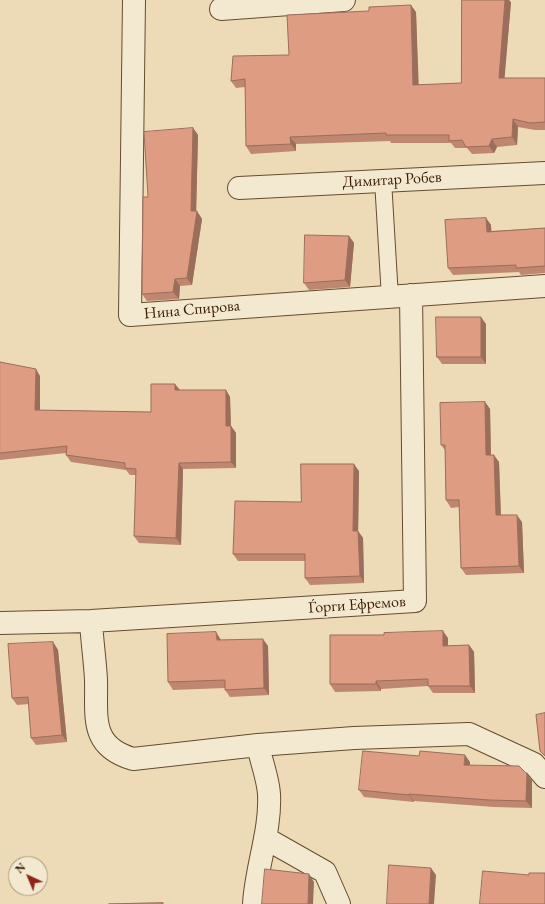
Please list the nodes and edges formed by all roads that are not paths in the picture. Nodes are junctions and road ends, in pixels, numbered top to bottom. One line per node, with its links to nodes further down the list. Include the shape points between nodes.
1 (134, 0): 9 (street, Нина Спирова, via 130,315)
2 (344, 0): 3 (street)
3 (221, 9)
4 (545, 173): 5 (street, Димитар Робев)
5 (383, 180): 6 (street, Димитар Робев); 9 (lane)
6 (239, 188)
7 (545, 286): 8 (street, Нина Спирова)
8 (411, 295): 9 (street, Нина Спирова); 10 (street, Ѓорги Ефремов, via 415,601)
9 (390, 298)
10 (90, 621): 11 (street, Ѓорги Ефремов); 12 (street, via 96,680 95,721 100,735 115,751 133,759)
11 (0, 623)
12 (258, 745): 13 (street, via 469,734 534,764); 14 (street, via 269,794)
13 (545, 777)
14 (265, 838): 15 (street, via 255,884); 16 (street, via 325,872)
15 (254, 904)
16 (339, 904)

